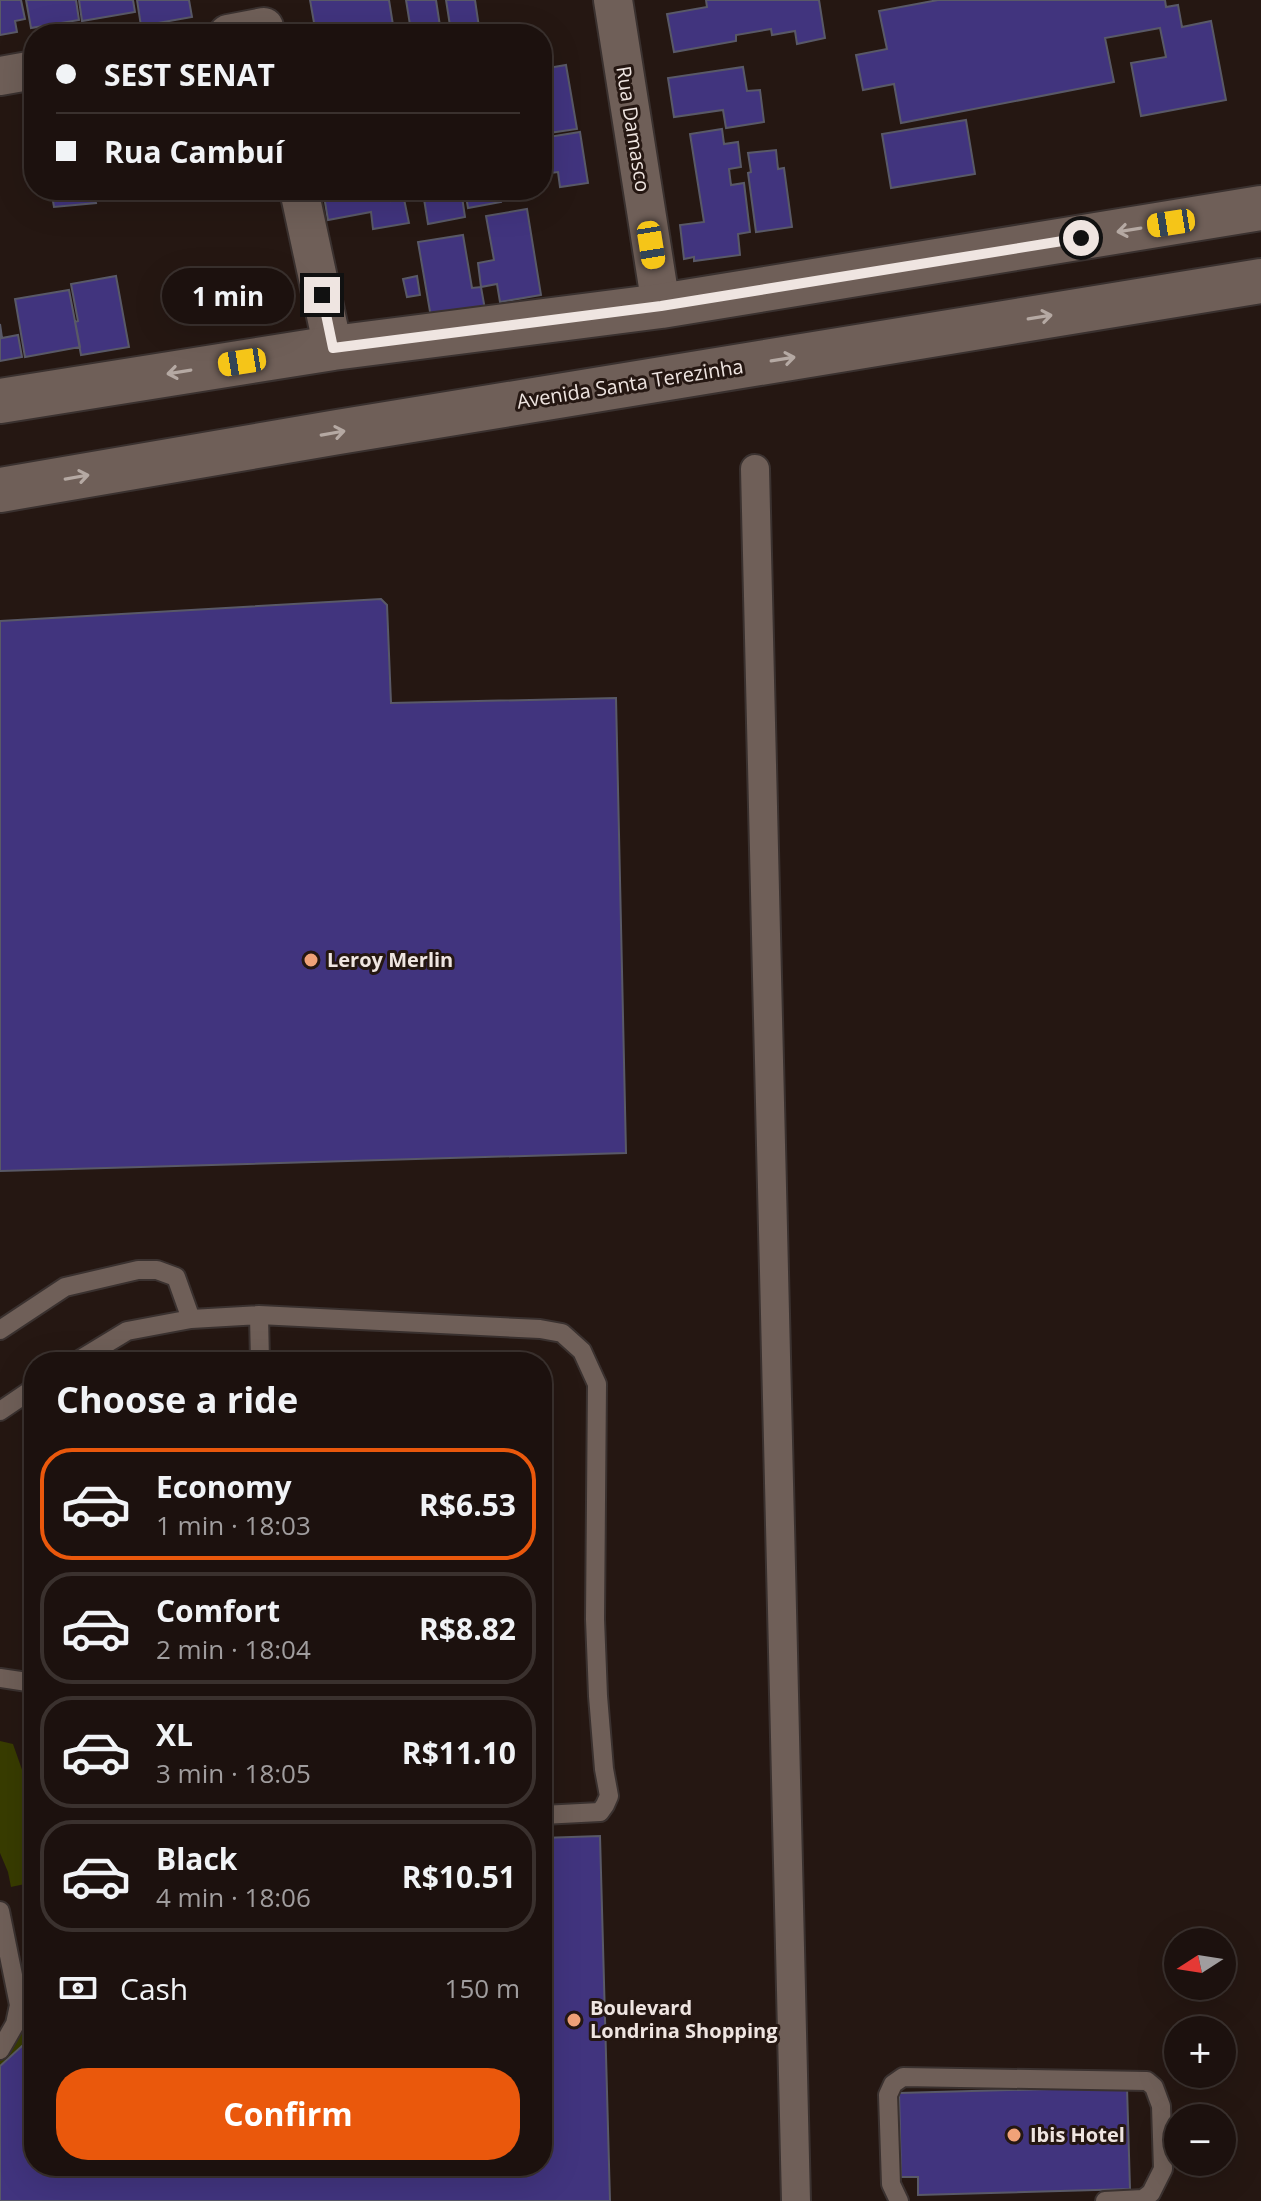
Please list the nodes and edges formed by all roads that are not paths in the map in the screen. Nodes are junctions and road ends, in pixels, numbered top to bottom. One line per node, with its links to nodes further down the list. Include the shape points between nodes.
1 (613, 0): 7 (street, Rua Damasco)
2 (24, 72): 3 (street)
3 (0, 76)
4 (301, 200): 8 (street)
5 (1261, 208): 7 (street, one-way to 7)
6 (1261, 281): 11 (street, Avenida Santa Terezinha, one-way to 6)
7 (661, 306): 8 (street)
8 (333, 348): 9 (street, one-way to 9)
9 (0, 401)
10 (755, 469): 24 (street)
11 (0, 490)
12 (259, 1315): 13 (lane); 16 (lane); 21 (lane, via 540,1329 562,1333 582,1351 597,1384 595,1619 609,1796 600,1812)
13 (191, 1319): 14 (lane, via 176,1277 138,1270 65,1287); 15 (lane, via 127,1331)
14 (0, 1330)
15 (92, 1352)
16 (260, 1352)
17 (24, 1395): 18 (lane)
18 (0, 1411)
19 (0, 1678): 20 (lane)
20 (24, 1682)
21 (552, 1814)
22 (0, 1911): 23 (lane, via 19,2005)
23 (0, 2050)
24 (796, 2201)
25 (899, 2201): 26 (lane, via 891,2184 888,2095 903,2077 1147,2081 1161,2106 1163,2169 1143,2199)
26 (1105, 2201)

